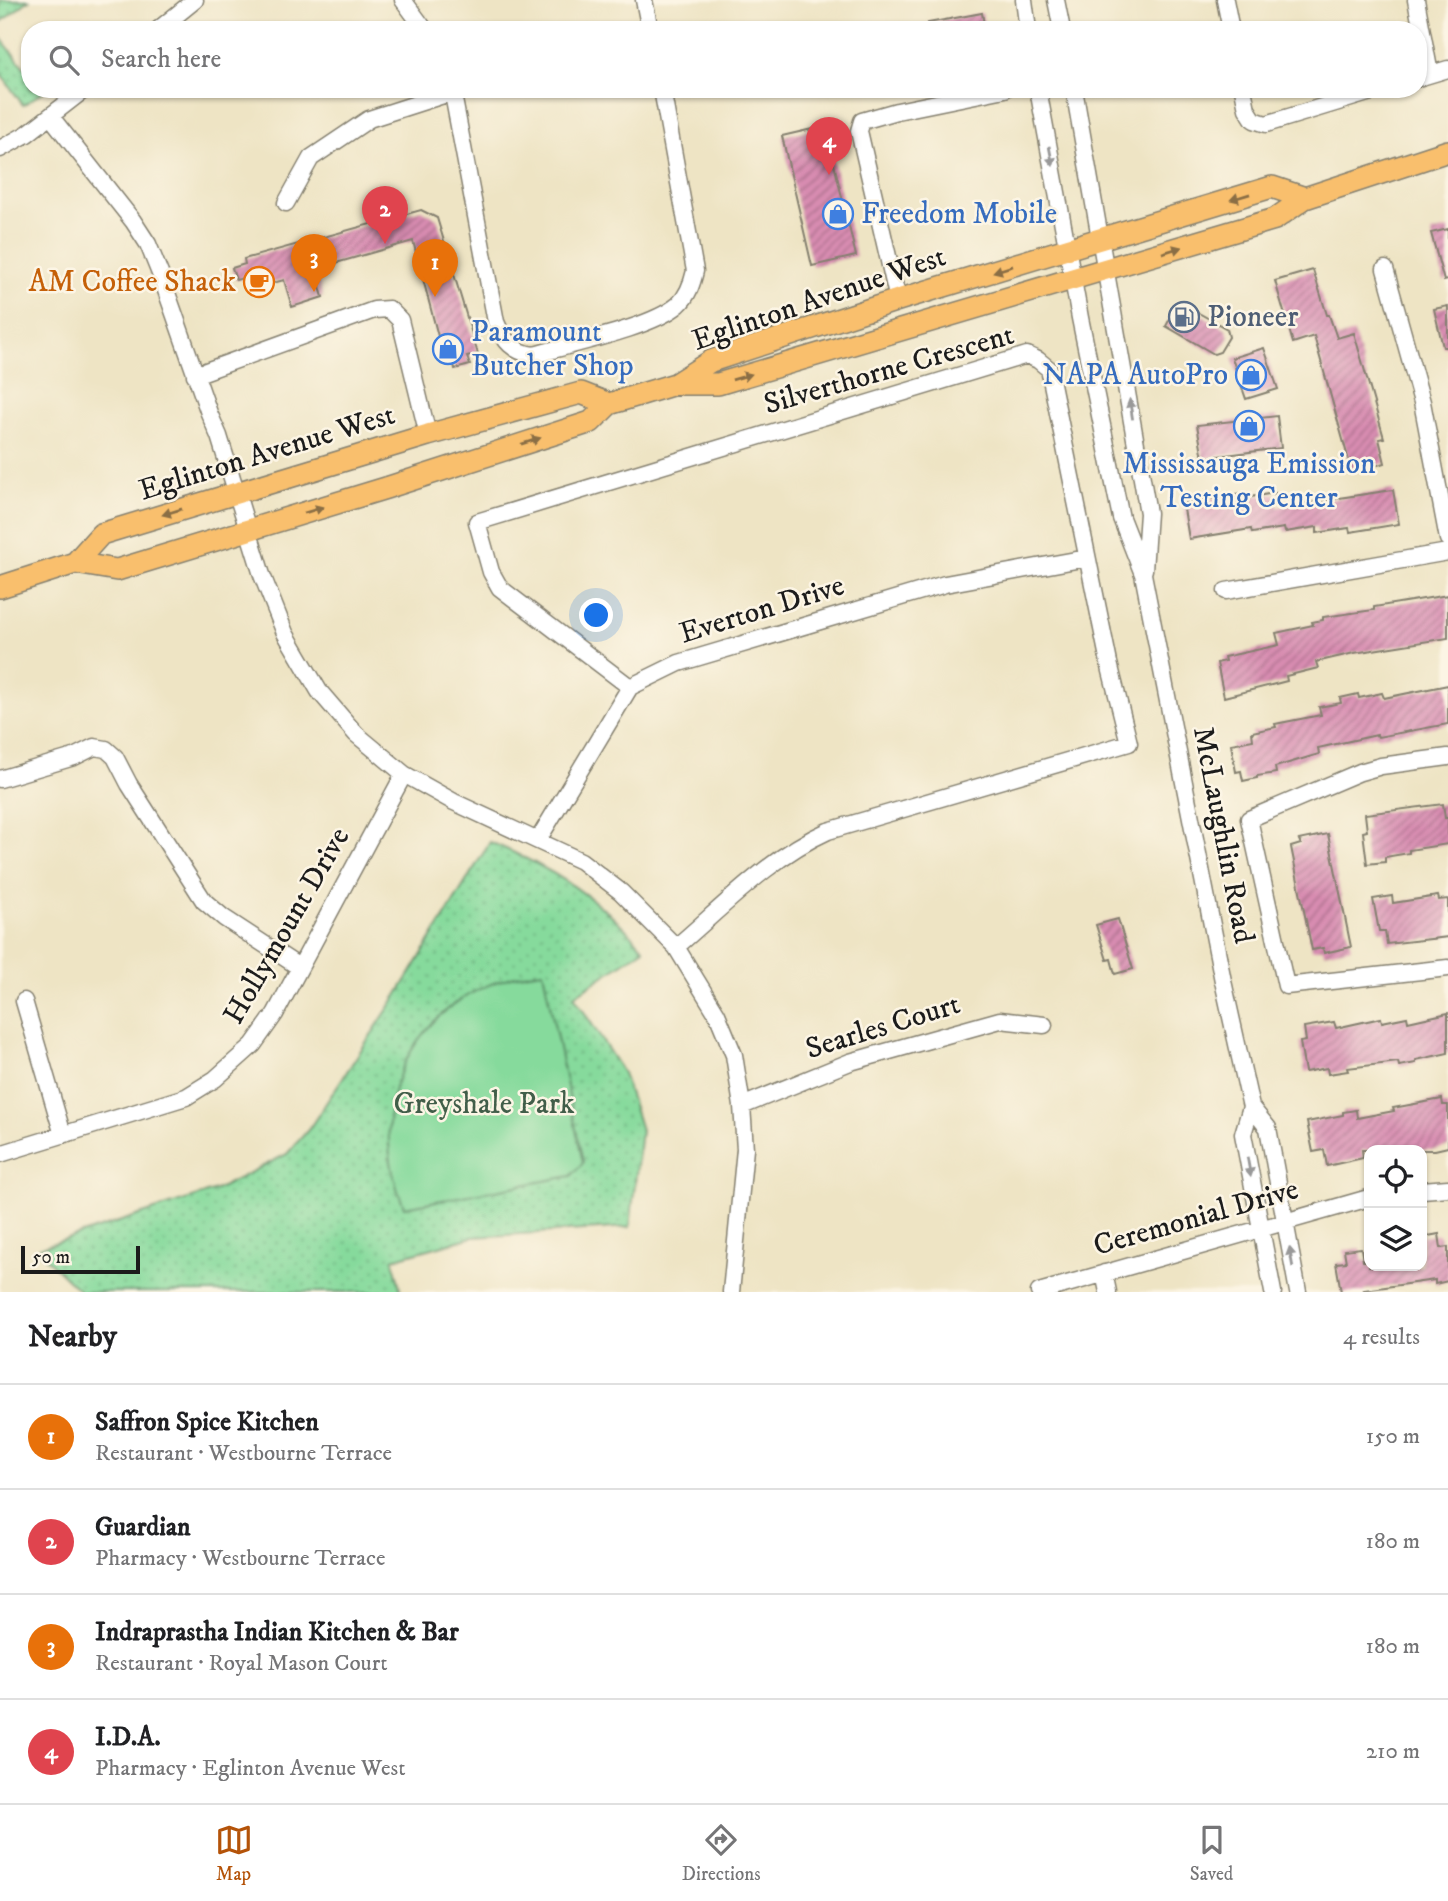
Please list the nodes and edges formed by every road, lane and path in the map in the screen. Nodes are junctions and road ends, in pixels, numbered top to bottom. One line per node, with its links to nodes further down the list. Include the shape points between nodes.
1 (195, 0): 8 (street)
2 (403, 0): 9 (street)
3 (644, 0): 10 (street)
4 (1024, 0): 11 (street)
5 (1056, 0): 12 (street)
6 (1225, 0): 13 (street)
7 (1416, 0): 14 (street)
8 (169, 21)
9 (418, 21)
10 (648, 21)
11 (1027, 21)
12 (1060, 21)
13 (1229, 21)
14 (1418, 21)
15 (1448, 69): 16 (street)
16 (1427, 75)
17 (74, 98): 26 (street)
18 (432, 98): 30 (street, via 369,119 312,158)
19 (454, 98): 20 (street, via 496,322 510,346 534,355 659,319 680,303 691,287 695,271)
20 (664, 98)
21 (961, 98): 36 (street, via 862,121 859,131)
22 (1040, 98): 32 (street, McLaughlin Road, one-way to 32)
23 (1076, 98): 31 (street, McLaughlin Road)
24 (1245, 98): 25 (street, via 1254,120 1266,124)
25 (1351, 98)
26 (51, 117): 27 (street); 37 (street, via 148,244)
27 (0, 149)
28 (1448, 151): 29 (main road, Eglinton Avenue West)
29 (1305, 198): 31 (main road, Eglinton Avenue West, one-way to 31, via 1272,187); 34 (main road, Eglinton Avenue West, one-way to 29, via 1275,219)
30 (286, 203)
31 (1102, 240): 32 (main road, Eglinton Avenue West); 34 (street, McLaughlin Road)
32 (1068, 250): 35 (street, McLaughlin Road); 36 (main road, Eglinton Avenue West, one-way to 36)
33 (1385, 269): 43 (street, via 1422,402)
34 (1107, 270): 35 (main road, Eglinton Avenue West); 47 (street, McLaughlin Road, one-way to 34, via 1148,513)
35 (1074, 280): 38 (main road, Eglinton Avenue West, one-way to 35, via 718,384); 47 (street, McLaughlin Road, via 1121,518)
36 (898, 300): 38 (main road, Eglinton Avenue West, via 711,360)
37 (195, 375): 40 (street, via 379,308 389,309 400,320); 41 (street)
38 (675, 384): 39 (main road, Eglinton Avenue West)
39 (609, 404): 40 (main road, Eglinton Avenue West, via 581,393); 42 (main road, Eglinton Avenue West, one-way to 39, via 591,422)
40 (428, 435): 41 (main road, Eglinton Avenue West)
41 (237, 493): 42 (street); 46 (main road, Eglinton Avenue West, one-way to 46, via 101,534)
42 (248, 530): 46 (main road, Eglinton Avenue West, via 117,570); 52 (street, via 285,633 306,672 344,723)
43 (1448, 539)
44 (1448, 552): 49 (street)
45 (1087, 558): 50 (street, Everton Drive, via 946,583 679,663); 50 (street, Silverthorne Crescent, via 1049,369 1027,355 477,522 500,588); 55 (street, Silverthorne Crescent, via 1129,743 803,842)
46 (75, 564): 48 (main road, Eglinton Avenue West)
47 (1143, 574): 61 (street, McLaughlin Road)
48 (0, 587)
49 (1226, 592)
50 (630, 687): 54 (street)
51 (1448, 757): 57 (street, via 1360,772 1249,819 1286,986)
52 (404, 774): 54 (street); 56 (street, Hollymount Drive)
53 (0, 779): 56 (street, via 94,747 106,750 115,757 204,901)
54 (538, 840): 55 (street, via 581,861 611,884)
55 (676, 947): 60 (street, via 717,1014 734,1055)
56 (299, 967): 62 (street, Hollymount Drive, via 253,1045 215,1079 186,1097)
57 (1448, 968)
58 (24, 1001): 62 (street)
59 (1044, 1025): 60 (street, Searles Court, via 1000,1020 850,1062)
60 (742, 1106): 70 (street, via 743,1185)
61 (1251, 1107): 67 (street, McLaughlin Road, via 1268,1128); 68 (street, McLaughlin Road, one-way to 68, via 1244,1135)
62 (63, 1135): 63 (street, Hollymount Drive)
63 (0, 1154)
64 (1448, 1188): 65 (street)
65 (1427, 1190)
66 (1364, 1199): 67 (street, Ceremonial Drive)
67 (1285, 1221): 68 (street, Ceremonial Drive); 74 (street, McLaughlin Road, one-way to 67)
68 (1261, 1228): 69 (street, Ceremonial Drive); 73 (street, McLaughlin Road)
69 (1104, 1273): 71 (street, Ceremonial Drive); 72 (street)
70 (731, 1292)
71 (1039, 1292)
72 (1108, 1292)
73 (1273, 1292)
74 (1298, 1292)

